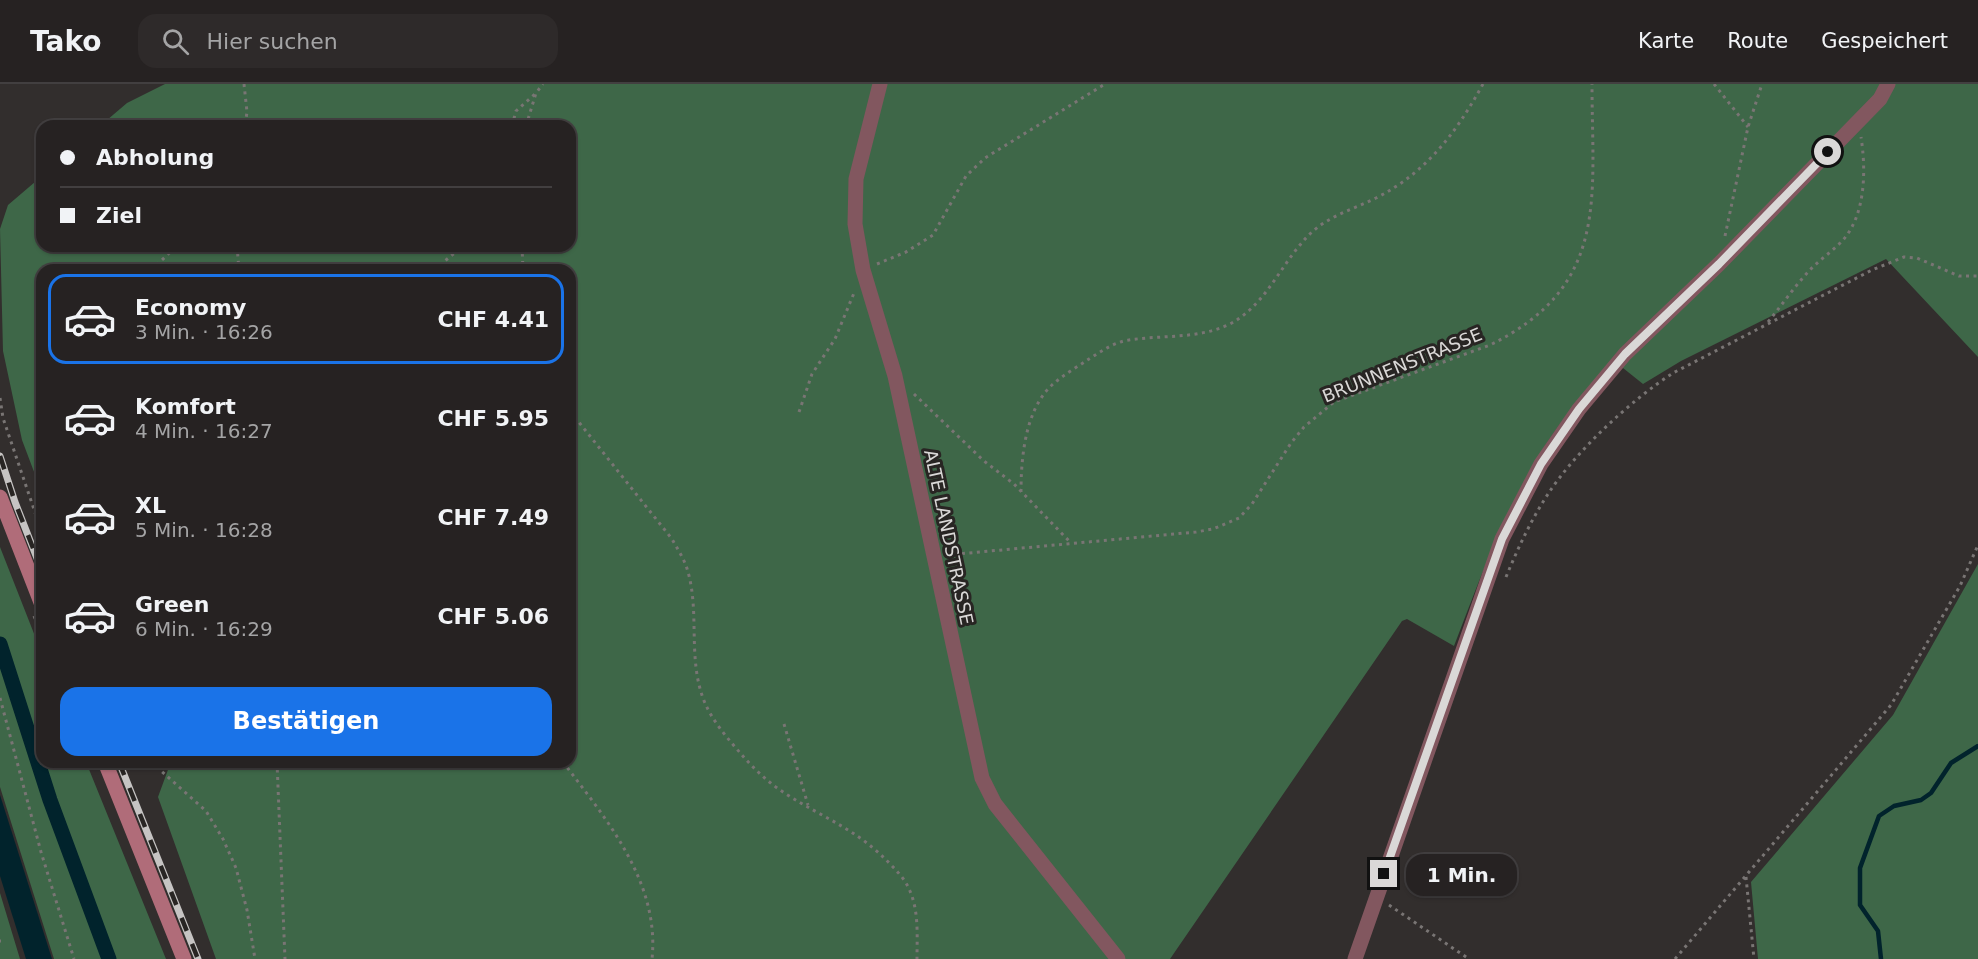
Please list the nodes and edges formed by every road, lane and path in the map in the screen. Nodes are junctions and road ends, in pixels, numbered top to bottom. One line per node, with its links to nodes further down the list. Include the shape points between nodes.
1 (244, 84): 11 (path)
2 (543, 84): 10 (path)
3 (880, 84): 21 (street, ALTE LANDSTRASSE, via 856,179 855,224)
4 (1105, 84): 21 (path, via 985,158 966,176 933,235 906,252)
5 (1483, 84): 28 (path, via 1448,139 1428,162 1376,198 1325,221 1311,233 1254,308 1240,318 1205,333 1116,342 1051,386 1039,402 1029,428 1021,459)
6 (1592, 84): 31 (path, BRUNNENSTRASSE, via 1592,196 1585,244 1565,284 1535,318 1490,345 1334,402 1304,427 1252,504 1227,525 1196,532)
7 (1714, 84): 15 (path)
8 (1762, 84): 15 (path)
9 (1888, 84): 14 (street, via 1880,99)
10 (537, 93): 12 (path, via 516,111); 13 (path)
11 (246, 120)
12 (514, 120)
13 (528, 120)
14 (1859, 120): 20 (street); 23 (path, via 1862,192 1856,218 1844,239 1807,273)
15 (1748, 127): 20 (path)
16 (170, 252): 18 (path)
17 (456, 252): 19 (path)
18 (158, 264)
19 (441, 264)
20 (1719, 264): 44 (street, via 1625,354 1579,409 1541,464 1502,539)
21 (863, 270): 24 (street, ALTE LANDSTRASSE); 26 (path, via 835,339 812,374)
22 (1978, 276): 23 (path, via 1959,276 1917,258 1904,257)
23 (1767, 324): 34 (path, via 1656,384 1609,425 1549,492)
24 (895, 376): 28 (path); 33 (street, ALTE LANDSTRASSE)
25 (0, 398): 30 (path)
26 (799, 412)
27 (576, 419): 42 (path, via 682,555 692,591 695,657 705,704 759,774)
28 (1021, 492): 31 (path)
29 (0, 497): 35 (main road)
30 (36, 515)
31 (1071, 543): 33 (path, BRUNNENSTRASSE)
32 (1978, 545): 43 (path, via 1960,586 1890,705)
33 (933, 556): 51 (street, ALTE LANDSTRASSE, via 982,778 995,804)
34 (1506, 578)
35 (36, 590)
36 (0, 698): 45 (path)
37 (784, 724): 42 (path)
38 (107, 768): 46 (main road)
39 (158, 768): 47 (path, via 206,812 223,839 236,868)
40 (277, 768): 48 (path)
41 (567, 768): 49 (path, via 619,838 636,871 654,933)
42 (809, 807): 50 (path, via 854,832 902,877 916,911)
43 (1746, 876): 54 (path); 55 (path)
44 (1376, 897): 52 (street); 53 (path)
45 (74, 959)
46 (184, 959)
47 (255, 959)
48 (285, 959)
49 (652, 959)
50 (917, 959)
51 (1118, 959)
52 (1355, 959)
53 (1470, 959)
54 (1675, 959)
55 (1754, 959)

